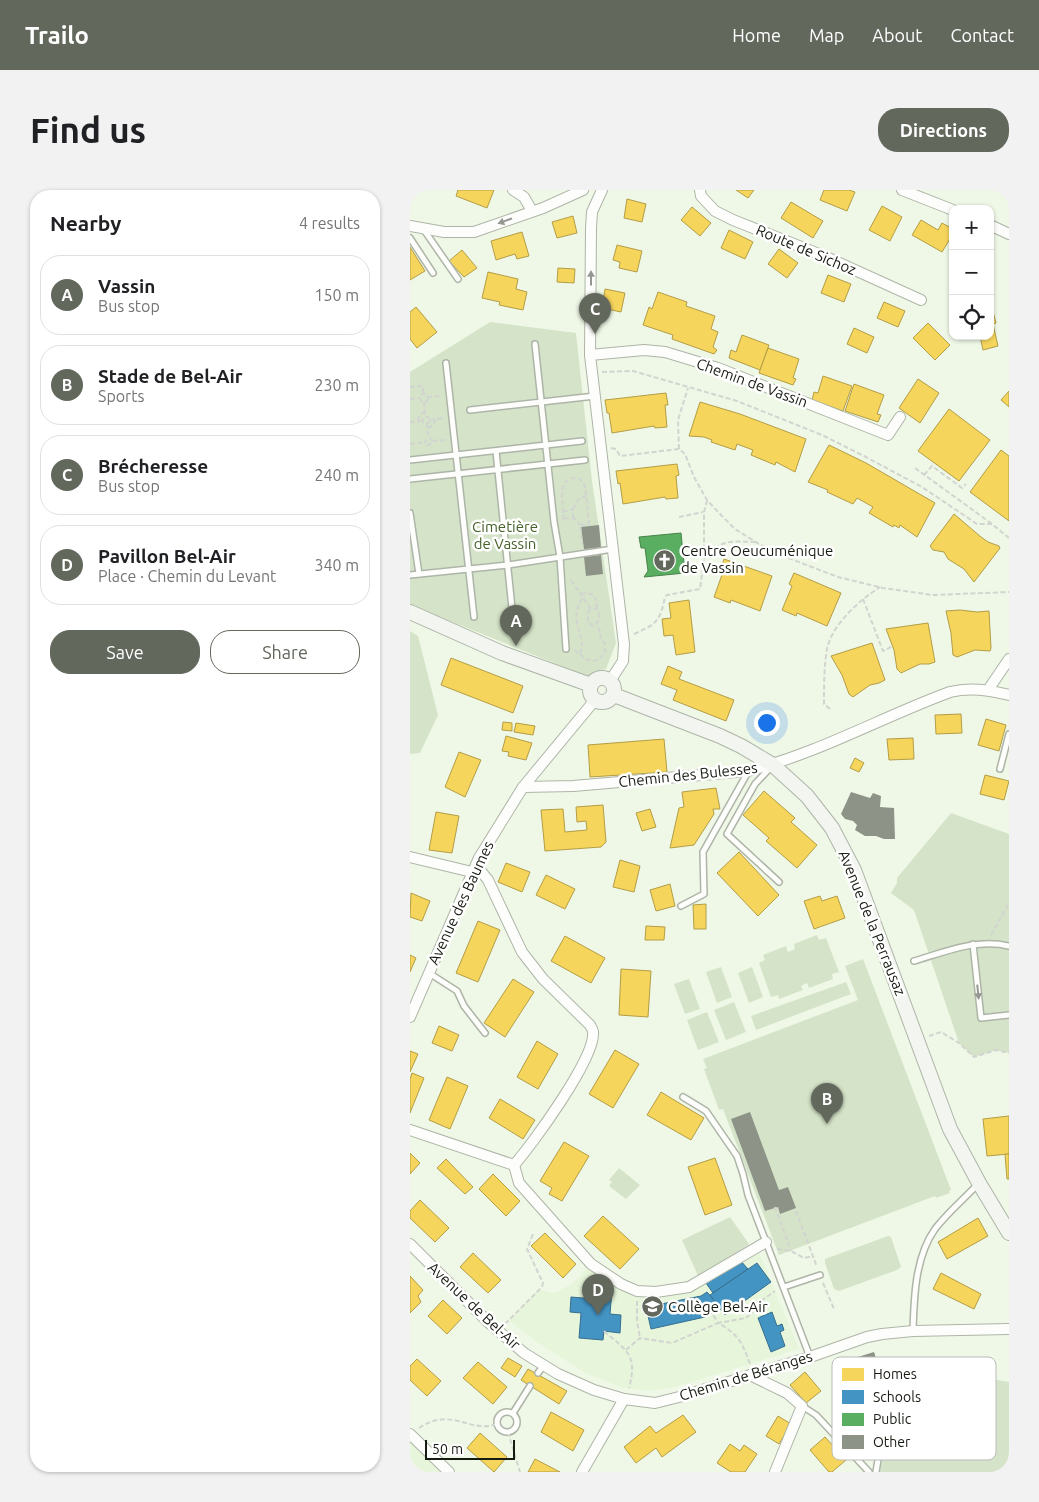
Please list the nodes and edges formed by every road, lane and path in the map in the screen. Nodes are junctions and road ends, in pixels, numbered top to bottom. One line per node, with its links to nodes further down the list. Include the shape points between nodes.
1 (514, 190): 7 (street, via 524,197)
2 (583, 190): 7 (street)
3 (602, 190): 17 (street, one-way to 3, via 592,212)
4 (700, 190): 15 (street, Route de Sichoz, via 715,211)
5 (902, 190): 6 (street)
6 (949, 208)
7 (532, 211): 10 (street, one-way to 10, via 474,232)
8 (410, 226): 10 (street)
9 (994, 227): 11 (street)
10 (423, 228): 14 (lane)
11 (1009, 234)
12 (410, 238): 13 (lane)
13 (433, 273)
14 (458, 279)
15 (921, 300)
16 (535, 344): 28 (lane)
17 (590, 355): 19 (street); 34 (street, Chemin de Vassin, via 644,350 665,352 718,368 888,435)
18 (446, 363): 23 (lane)
19 (592, 376): 24 (street); 72 (path, via 633,371 737,401 822,435 864,456 922,487 977,524)
20 (410, 387): 22 (path, via 423,386)
21 (688, 388): 50 (path, via 678,420)
22 (423, 394): 25 (path); 26 (path)
23 (450, 396): 26 (path); 33 (lane)
24 (595, 396): 28 (lane); 49 (street)
25 (420, 398): 27 (path); 29 (path)
26 (427, 398): 29 (path)
27 (410, 399)
28 (541, 401): 30 (lane); 48 (lane)
29 (424, 402): 31 (path)
30 (470, 410)
31 (425, 411): 32 (path); 38 (path)
32 (426, 416): 36 (path); 37 (path)
33 (452, 417): 35 (path); 43 (lane)
34 (900, 417)
35 (435, 419): 37 (path); 41 (path, via 434,424)
36 (422, 420): 38 (path); 40 (path)
37 (430, 420): 40 (path)
38 (418, 421): 39 (path)
39 (410, 422)
40 (427, 423): 41 (path)
41 (427, 428): 42 (path)
42 (428, 438): 44 (path); 46 (path)
43 (454, 439): 44 (path); 52 (lane)
44 (432, 441): 46 (path, via 429,445)
45 (582, 441): 48 (lane)
46 (425, 442): 47 (path)
47 (410, 444)
48 (545, 445): 51 (lane); 55 (lane)
49 (601, 447): 50 (path, via 616,449 620,456); 76 (street)
50 (679, 449): 63 (path, via 685,454)
51 (496, 451): 52 (lane); 57 (lane)
52 (456, 455): 53 (lane); 58 (lane)
53 (410, 460)
54 (585, 460): 55 (lane)
55 (547, 464): 57 (lane); 71 (lane)
56 (915, 468): 59 (path)
57 (497, 470): 58 (lane); 80 (lane)
58 (458, 474): 60 (lane); 82 (lane)
59 (924, 475): 61 (path, via 932,466 962,488); 72 (path)
60 (410, 479)
61 (966, 484)
62 (586, 496): 64 (path, via 579,499); 66 (path, via 585,486 580,480 572,478 567,481 562,493); 73 (path, via 589,524)
63 (707, 500): 67 (path); 75 (path, via 735,529)
64 (573, 509): 66 (path); 70 (path)
65 (410, 512): 83 (lane)
66 (563, 512): 69 (path)
67 (704, 512): 68 (path); 79 (path)
68 (679, 517)
69 (564, 518): 70 (path); 71 (path)
70 (573, 518): 73 (path)
71 (554, 522): 78 (lane)
72 (992, 524): 74 (path)
73 (580, 525): 77 (path)
74 (1009, 538)
75 (755, 542): 79 (path, via 725,542 711,550); 85 (path, via 790,560)
76 (614, 549): 77 (lane); 100 (street, via 624,655)
77 (582, 554): 78 (lane)
78 (560, 558): 80 (lane); 81 (lane)
79 (704, 559): 95 (path, via 700,589 665,596 658,621)
80 (508, 565): 82 (lane); 94 (lane)
81 (561, 569): 87 (path); 97 (lane)
82 (468, 570): 83 (lane); 92 (lane)
83 (419, 574): 84 (lane)
84 (410, 575)
85 (880, 587): 86 (path, via 933,595); 88 (path)
86 (1009, 592)
87 (582, 595): 89 (path); 90 (path, via 586,592 594,595); 98 (path, via 576,613 582,645)
88 (863, 600): 96 (path, via 882,651); 106 (path, via 839,625 828,647 824,704)
89 (590, 608): 90 (path); 93 (path, via 590,624)
90 (597, 609): 93 (path)
91 (410, 612): 101 (street, via 502,653)
92 (474, 617)
93 (597, 624): 98 (path, via 606,652 594,662 585,660)
94 (514, 628)
95 (630, 636)
96 (891, 647)
97 (566, 649): 98 (path, via 572,648)
98 (580, 654)
99 (1009, 659): 102 (street)
100 (610, 680): 101 (street, via 602,678); 104 (street)
101 (591, 685): 105 (street, via 590,693)
102 (988, 690): 103 (street, Chemin des Bulesses); 108 (street, Chemin des Bulesses, via 950,692)
103 (1009, 695)
104 (614, 696): 105 (street, via 603,703); 108 (street, Avenue de la Perrausaz, via 720,736)
105 (595, 700): 111 (street, Avenue des Baumes)
106 (830, 709)
107 (1009, 734): 109 (lane)
108 (774, 765): 110 (street, Chemin des Bulesses); 114 (lane, via 755,784 727,834); 129 (street, Avenue de la Perrausaz, via 807,796 832,828 854,870 950,1129)
109 (1000, 769)
110 (748, 772): 111 (street, Chemin des Bulesses); 116 (lane, via 703,852 704,894)
111 (524, 787): 113 (street, Avenue des Baumes)
112 (410, 857): 113 (street)
113 (474, 869): 120 (street, Avenue des Baumes); 128 (street, via 488,880 522,952 594,1032 589,1053 575,1078 527,1151)
114 (779, 882)
115 (1009, 903): 117 (path, via 990,938)
116 (681, 906)
117 (973, 944): 118 (lane); 119 (lane); 121 (lane, one-way to 121, via 981,1018)
118 (1009, 946)
119 (914, 961)
120 (429, 973): 122 (street, Avenue des Baumes); 123 (lane, via 457,991)
121 (1009, 1015)
122 (410, 1017)
123 (485, 1033)
124 (925, 1038): 125 (path, via 941,1032 974,1057 996,1050)
125 (1009, 1053)
126 (682, 1097): 134 (lane, via 706,1111 737,1156)
127 (410, 1130): 128 (street)
128 (514, 1165): 140 (street, via 519,1183 591,1264)
129 (979, 1183): 132 (street, Avenue de la Perrausaz); 146 (lane, via 944,1218 926,1247 914,1303)
130 (775, 1207): 136 (path)
131 (796, 1211): 137 (path)
132 (1008, 1229)
133 (533, 1234): 144 (path, via 527,1249 542,1287)
134 (766, 1242): 136 (path, via 771,1248); 139 (lane); 140 (street, via 689,1287)
135 (410, 1244): 153 (street, Avenue de Bel-Air, via 488,1322 541,1369 594,1390)
136 (792, 1251): 137 (path, via 804,1258)
137 (812, 1256): 138 (path)
138 (820, 1275): 139 (lane); 141 (path)
139 (784, 1287): 143 (path, via 761,1301 746,1318); 150 (lane)
140 (637, 1291): 148 (path)
141 (834, 1309)
142 (712, 1312): 143 (path)
143 (718, 1323): 148 (path, via 672,1343); 151 (path, via 734,1332 744,1346)
144 (505, 1324)
145 (1009, 1330): 146 (street, Chemin de Béranges)
146 (914, 1331): 150 (street, Chemin de Béranges, via 867,1337)
147 (604, 1332): 149 (path)
148 (640, 1338): 149 (path)
149 (626, 1350): 153 (path, via 632,1361 633,1375)
150 (810, 1357): 151 (street, Chemin de Béranges)
151 (751, 1370): 153 (street, Chemin de Béranges, via 683,1396 655,1402); 154 (street)
152 (530, 1386): 155 (lane)
153 (626, 1395): 163 (street)
154 (802, 1406): 159 (lane); 164 (street)
155 (513, 1413): 156 (lane, via 506,1411 500,1414); 158 (lane, via 517,1425)
156 (497, 1424): 157 (path, via 487,1428 440,1419); 158 (lane, via 499,1429)
157 (414, 1432): 161 (street)
158 (508, 1432): 162 (path)
159 (832, 1433)
160 (858, 1460): 165 (lane)
161 (449, 1472)
162 (520, 1472)
163 (582, 1472)
164 (775, 1472)
165 (870, 1472)

